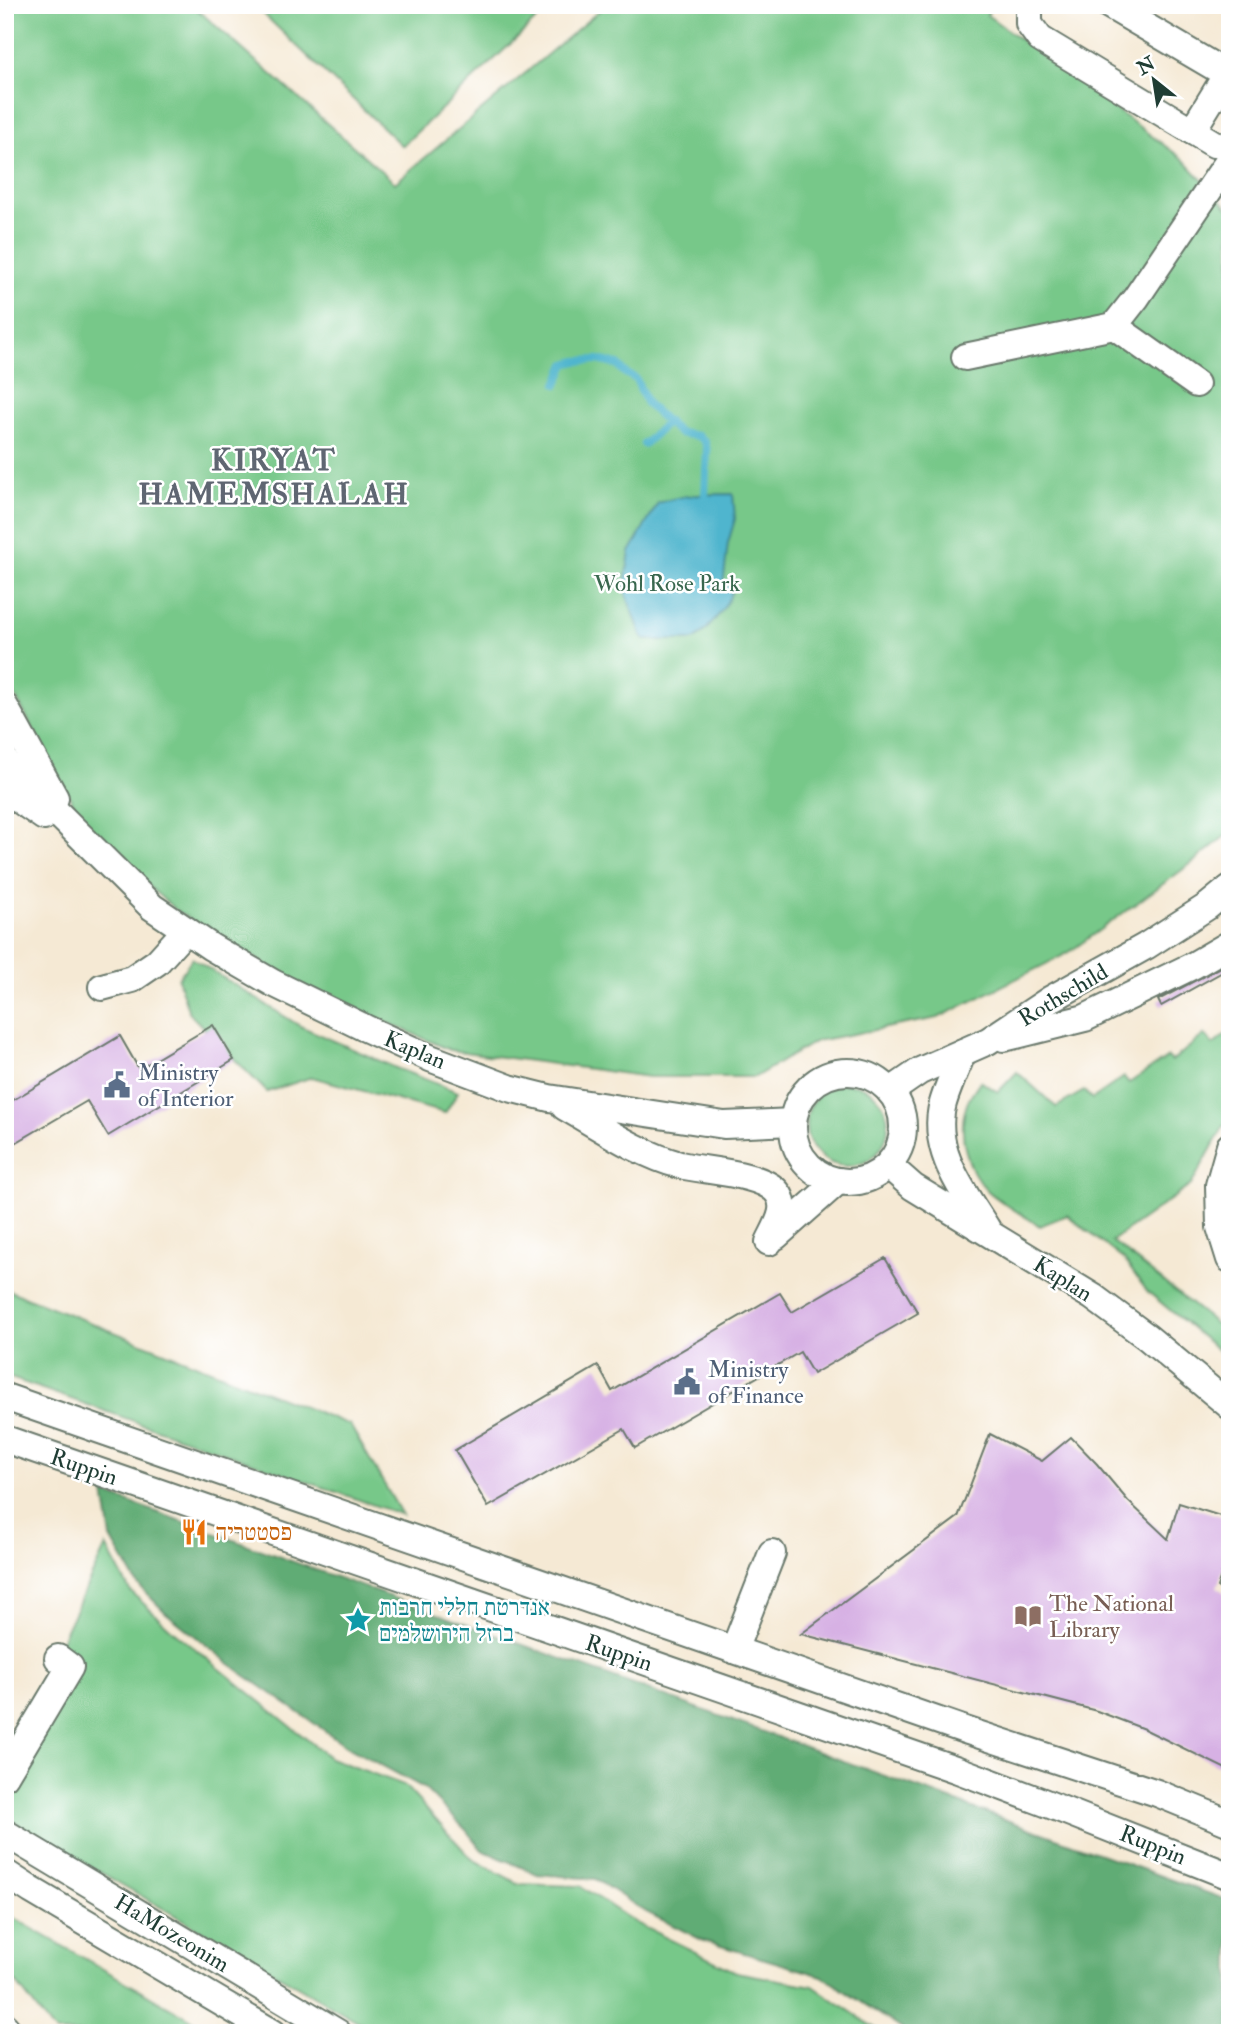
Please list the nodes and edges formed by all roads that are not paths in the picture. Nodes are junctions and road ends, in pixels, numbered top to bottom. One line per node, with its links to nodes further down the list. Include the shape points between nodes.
1 (1029, 5): 4 (street, via 1029,24 1040,39)
2 (1109, 5): 3 (street)
3 (1228, 75): 4 (street)
4 (1212, 144): 5 (street, via 1136,298)
5 (1114, 326): 6 (street); 7 (street)
6 (965, 357)
7 (1196, 384)
8 (5, 707): 11 (street, via 56,801)
9 (5, 761): 11 (street)
10 (5, 790): 11 (street)
11 (93, 849): 14 (street, Kaplan, via 152,907)
12 (1230, 888): 13 (street, Rothschild)
13 (1186, 920): 16 (street, via 1193,933); 18 (street, Rothschild)
14 (186, 930): 17 (street, via 157,962 132,979); 21 (street, Kaplan, via 273,984 429,1058)
15 (1230, 944): 16 (street)
16 (1194, 965): 18 (street, via 1085,1018)
17 (102, 987)
18 (988, 1041): 19 (street, Rothschild)
19 (963, 1052): 20 (street, Rothschild, via 920,1071); 26 (street, via 943,1105 941,1140 948,1163)
20 (891, 1091): 22 (street, via 864,1074 832,1074 806,1092); 24 (street, via 904,1121 898,1152)
21 (549, 1098): 22 (street, Kaplan, via 724,1125); 25 (street, via 655,1157 762,1182 777,1192 782,1202 782,1216 769,1242)
22 (793, 1122): 25 (street, via 804,1160 823,1176)
23 (1230, 1146): 27 (street, via 1219,1185 1220,1227)
24 (888, 1165): 25 (street, via 865,1180); 26 (street, Kaplan, via 912,1187)
25 (838, 1181)
26 (989, 1234): 29 (street, Kaplan, via 1093,1297)
27 (1230, 1259)
28 (5, 1397): 32 (street, Ruppin)
29 (1230, 1406)
30 (5, 1439): 38 (street, Ruppin, via 958,1770)
31 (772, 1553): 32 (street)
32 (734, 1650): 35 (street, Ruppin, via 1147,1790)
33 (58, 1658): 34 (street, via 70,1667)
34 (5, 1776)
35 (1230, 1823)
36 (5, 1833): 42 (street, HaMozeonim)
37 (5, 1873): 41 (street, HaMozeonim)
38 (1230, 1876)
39 (5, 2027): 40 (street)
40 (10, 2033)
41 (273, 2033)
42 (338, 2033)

